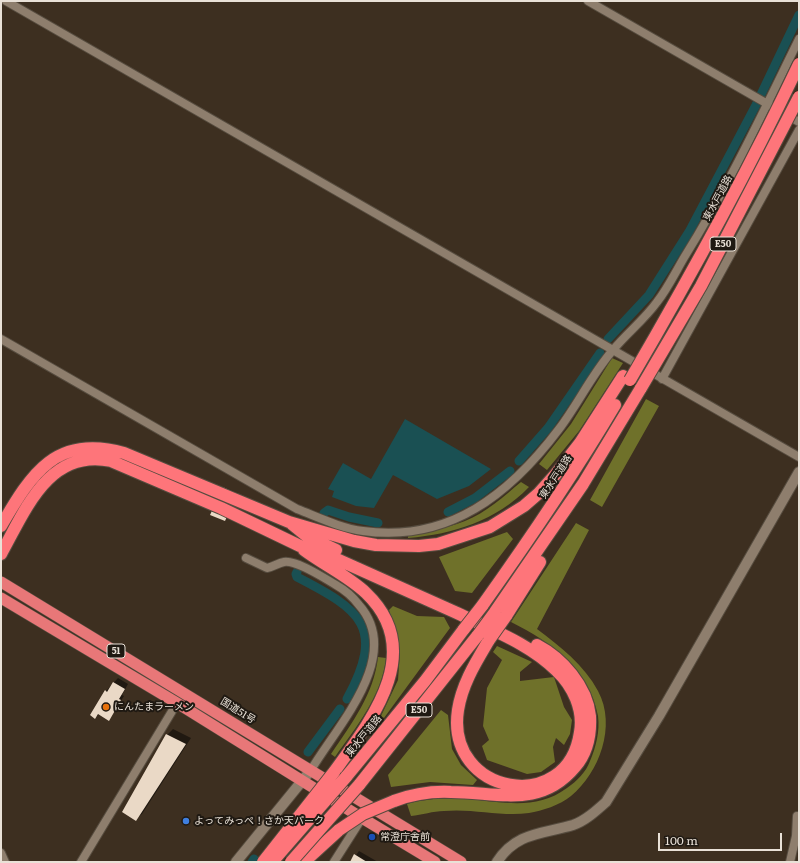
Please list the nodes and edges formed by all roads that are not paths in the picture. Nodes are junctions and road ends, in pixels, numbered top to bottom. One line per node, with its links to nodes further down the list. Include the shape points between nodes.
1 (6, 1): 10 (street)
2 (588, 1): 6 (street)
3 (799, 39): 6 (street)
4 (799, 64): 11 (highway, 東水戸道路 / E50, bridge, via 687,281)
5 (799, 97): 22 (highway, E50, bridge, via 701,286 602,455 587,486)
6 (762, 100): 7 (street); 10 (street, via 715,206 659,301)
7 (799, 122)
8 (799, 130): 12 (street)
9 (1, 339): 10 (street, via 298,509 342,526 382,533 416,531 438,526 467,514 495,497 524,473 559,429)
10 (612, 350): 12 (street)
11 (626, 378): 15 (highway, via 555,476 524,506 490,527 438,544 397,547 354,541); 33 (highway, 東水戸道路 / E50, bridge, via 590,448 482,606 425,681)
12 (662, 379): 13 (street)
13 (799, 457)
14 (799, 472): 39 (street, via 659,716 606,802 574,824 524,838 510,847)
15 (289, 522): 16 (highway, via 124,453 96,447 71,450 46,464 28,485); 35 (highway, bridge, via 308,537 473,612 540,646 559,660 580,687 586,700 591,726 587,745 579,762 568,776 550,789 540,793 513,796 436,792 407,796 377,807 347,824)
16 (1, 526)
17 (300, 546): 18 (highway, via 221,508 121,465 102,459 89,459 68,464 47,480); 22 (highway, bridge, via 322,553 503,635 542,657 558,672 570,686 579,704 582,724 579,744 563,769 538,784 517,787 494,781 476,768 464,753 460,743 457,721 460,698 472,668 489,640); 32 (highway, bridge, via 369,596 387,624 392,641 392,670 386,690 369,724)
18 (1, 554)
19 (246, 558): 24 (street, via 267,568 283,562 293,562 340,587 364,610 370,621 374,647 370,669 359,695)
20 (1, 582): 24 (highway, 国道51号 / 51)
21 (1, 598): 23 (highway, 51)
22 (500, 614): 34 (highway, E50, bridge, via 478,635 359,785)
23 (177, 703): 25 (highway, 51); 30 (street)
24 (311, 770): 25 (street); 38 (highway, 国道51号 / 51)
25 (303, 781): 27 (highway, 51); 31 (street)
26 (797, 816): 40 (street, via 796,836)
27 (362, 818): 36 (street); 37 (highway, 51)
28 (1, 853): 29 (street)
29 (5, 862)
30 (81, 862)
31 (236, 862)
32 (263, 862)
33 (272, 862)
34 (291, 862)
35 (304, 862)
36 (334, 862)
37 (435, 862)
38 (461, 862)
39 (497, 862)
40 (790, 862)

